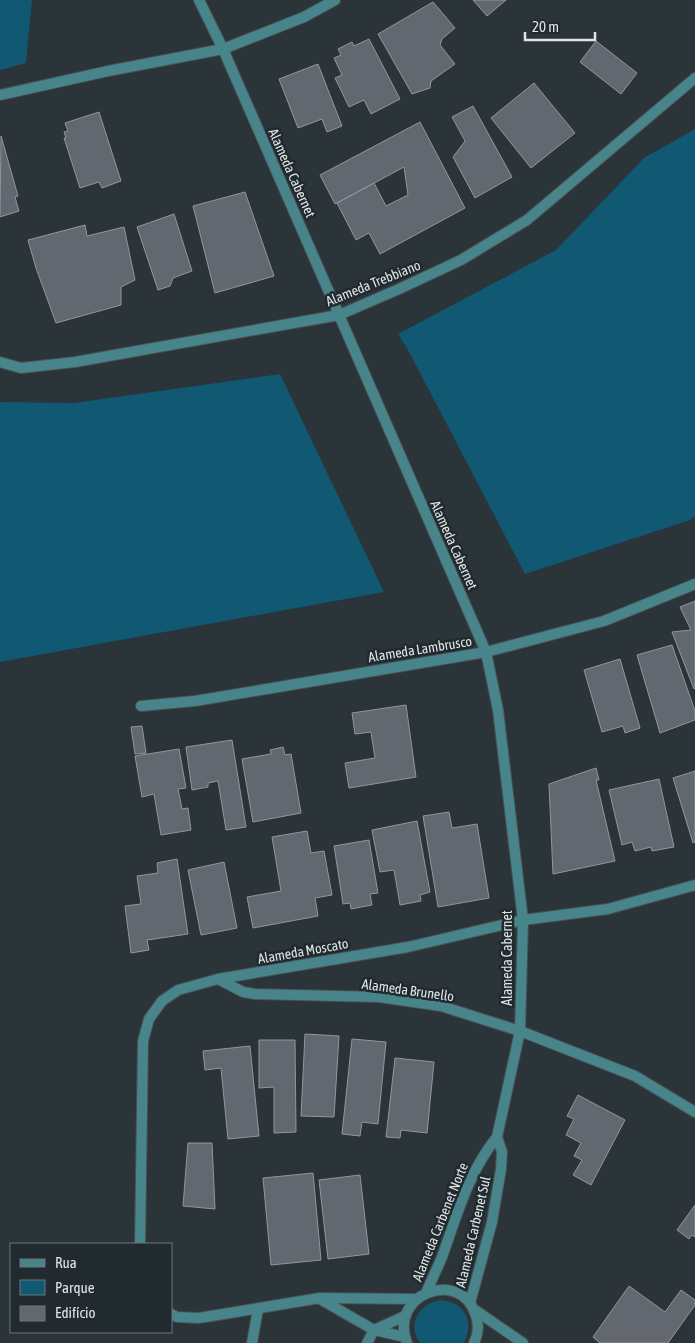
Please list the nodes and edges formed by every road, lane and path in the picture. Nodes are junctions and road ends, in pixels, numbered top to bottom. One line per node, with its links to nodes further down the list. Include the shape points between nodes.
1 (199, 0): 3 (street, Alameda Cabernet)
2 (336, 0): 3 (street, via 304,17)
3 (223, 49): 5 (street); 6 (street, Alameda Cabernet)
4 (695, 78): 6 (street, Alameda Trebbiano, via 528,220 461,260)
5 (0, 95)
6 (339, 315): 7 (street, Alameda Trebbiano, via 75,362 21,368); 9 (street, Alameda Cabernet)
7 (0, 362)
8 (695, 584): 9 (street, Alameda Lambrusco, via 604,621)
9 (486, 652): 10 (street, Alameda Lambrusco, via 195,701); 12 (street, Alameda Cabernet, via 498,710)
10 (141, 706)
11 (695, 885): 12 (street, Alameda Moscato, via 608,909)
12 (523, 920): 13 (street, Alameda Moscato, via 408,947); 14 (street, Alameda Cabernet)
13 (218, 979): 14 (street, Alameda Brunello, via 243,992 255,994 379,997 442,1006); 17 (street, Alameda Moscato, via 178,990 162,1001 149,1019 143,1041)
14 (520, 1032): 15 (street, Alameda Brunello, via 635,1076); 16 (street, Alameda Cabernet)
15 (695, 1112)
16 (497, 1137): 18 (street, Alameda Carbenet Norte, via 477,1165); 21 (street, Alameda Carbenet Sul, via 502,1152 501,1169)
17 (140, 1243)
18 (426, 1293): 20 (street); 21 (street, via 455,1292)
19 (320, 1298): 20 (street); 22 (street); 25 (street)
20 (416, 1299): 24 (street)
21 (472, 1307): 27 (street, via 478,1320); 30 (street)
22 (258, 1309): 23 (street, via 199,1318); 28 (street)
23 (172, 1314)
24 (405, 1316): 25 (street); 26 (street)
25 (374, 1330): 26 (street); 29 (street)
26 (406, 1340)
27 (476, 1342)
28 (252, 1343)
29 (367, 1343)
30 (523, 1343)

